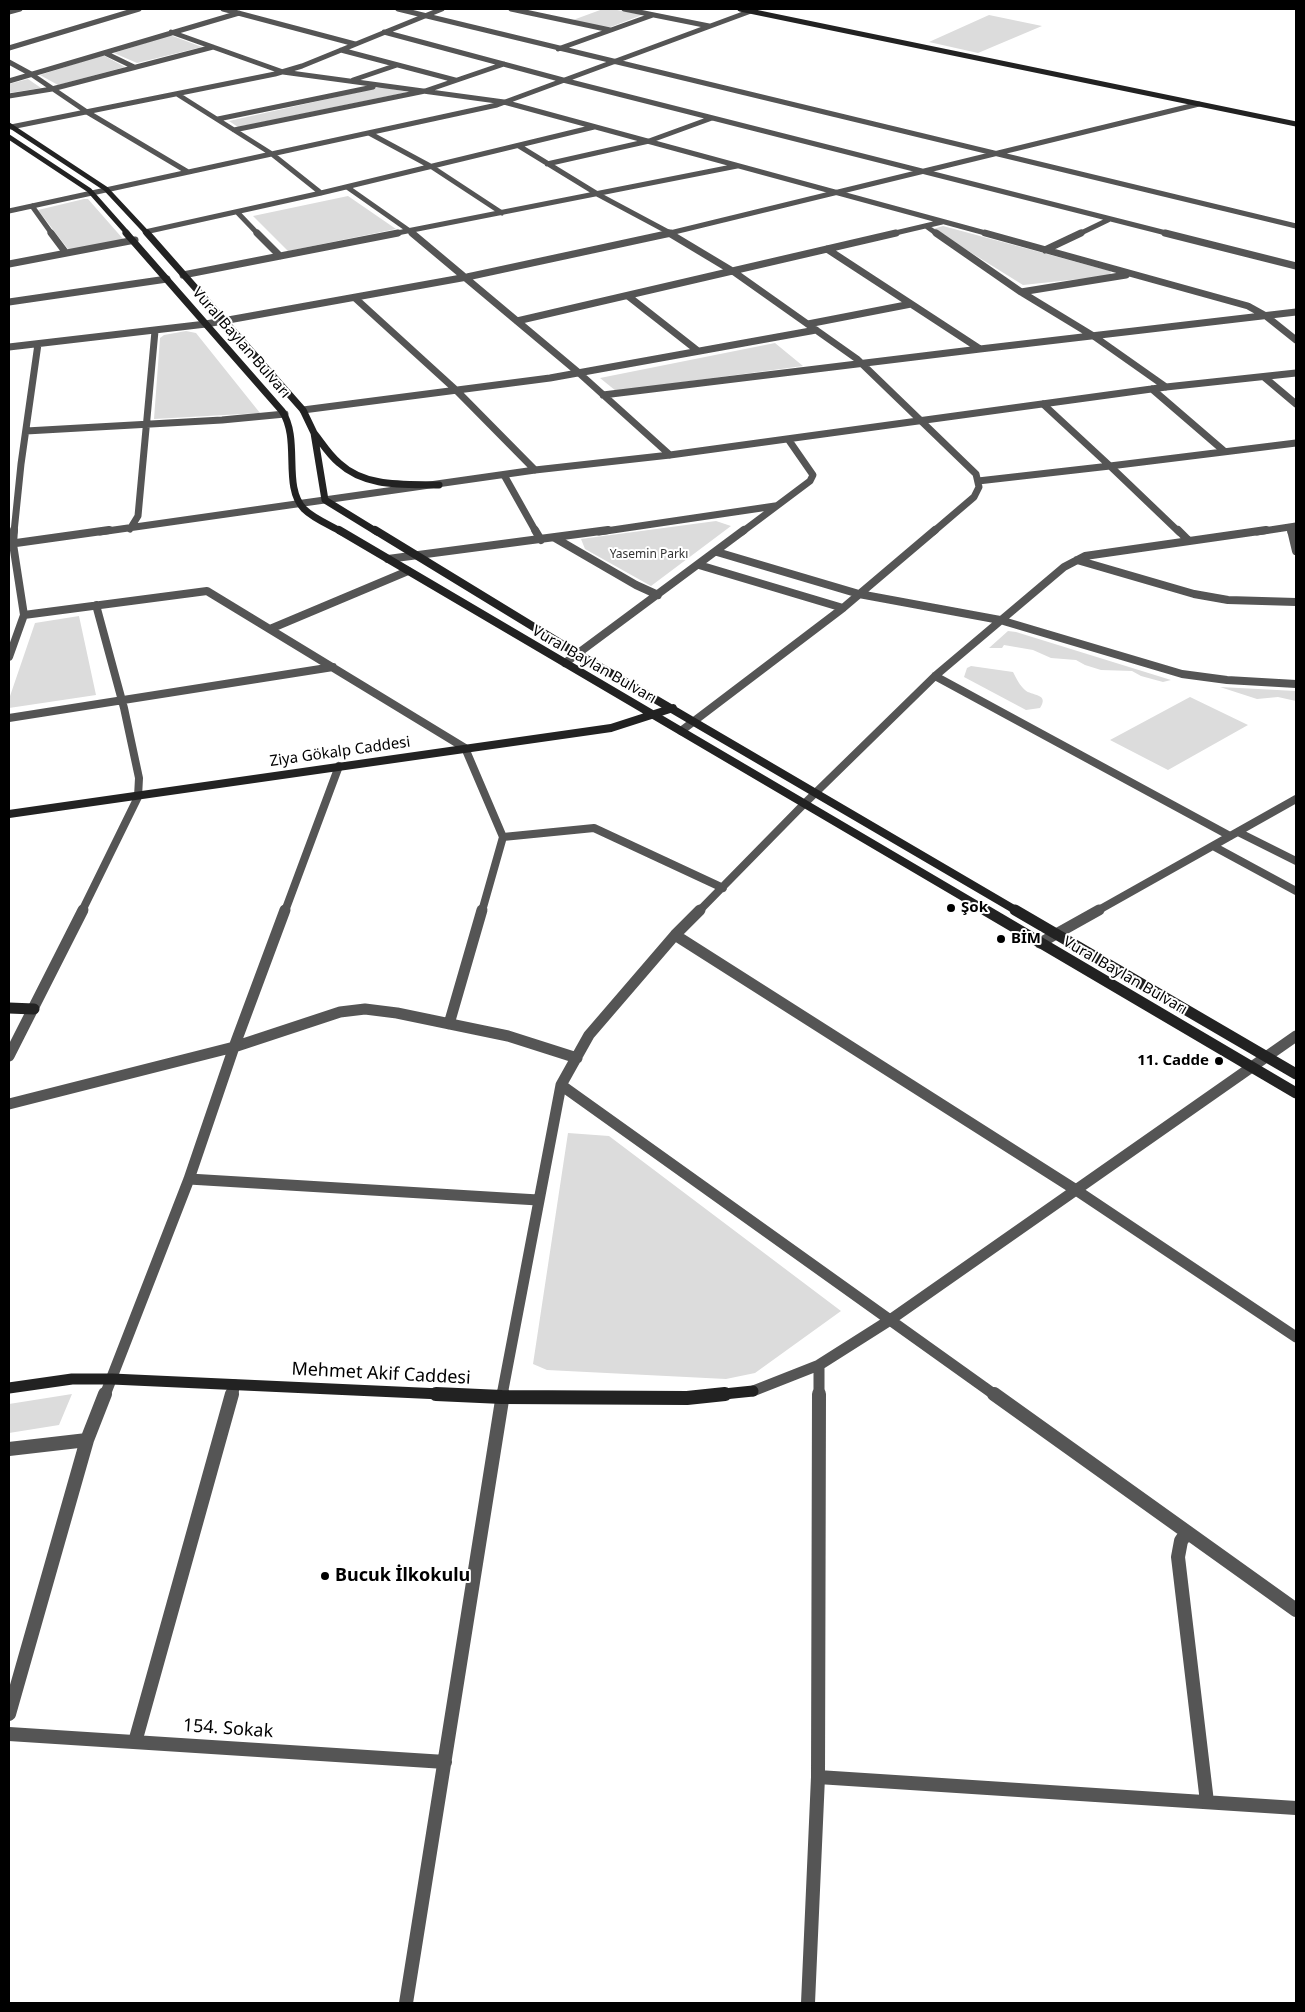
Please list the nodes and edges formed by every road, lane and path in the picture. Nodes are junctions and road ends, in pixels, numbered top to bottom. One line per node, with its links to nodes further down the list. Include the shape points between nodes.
1 (20, 9): 10 (street)
2 (139, 9): 20 (street)
3 (222, 9): 11 (street)
4 (398, 9): 13 (street)
5 (442, 9): 13 (street)
6 (511, 9): 15 (street)
7 (624, 9): 12 (street)
8 (740, 9): 9 (main road)
9 (751, 11): 14 (street); 41 (main road)
10 (9, 12)
11 (239, 13): 16 (street); 18 (street)
12 (653, 15): 14 (street); 15 (street)
13 (425, 16): 17 (street); 21 (street)
14 (710, 26): 25 (street)
15 (610, 30): 21 (street)
16 (171, 32): 19 (street); 23 (street)
17 (384, 32): 18 (street); 27 (street)
18 (355, 44): 22 (street)
19 (214, 46): 28 (street); 29 (street)
20 (9, 48)
21 (558, 49): 25 (street)
22 (341, 50): 26 (street); 29 (street)
23 (105, 53): 28 (street); 30 (street)
24 (9, 62): 30 (street)
25 (614, 62): 32 (street); 54 (street)
26 (397, 64): 31 (street); 34 (street)
27 (504, 64): 31 (street); 32 (street)
28 (134, 68): 36 (street)
29 (283, 72): 34 (street); 38 (street)
30 (32, 74): 33 (street); 36 (street)
31 (456, 80): 37 (street)
32 (563, 80): 40 (street); 43 (street)
33 (9, 81)
34 (350, 81): 35 (street)
35 (381, 85): 37 (street); 44 (street)
36 (52, 89): 39 (street); 42 (street)
37 (425, 91): 40 (street); 48 (street)
38 (176, 94): 42 (street); 44 (street)
39 (9, 96)
40 (504, 102): 47 (street); 49 (street)
41 (1199, 104): 45 (main road); 54 (street)
42 (87, 112): 46 (street); 58 (street)
43 (712, 118): 51 (street); 59 (street)
44 (218, 119): 48 (street)
45 (1296, 124)
46 (10, 126): 61 (main road, Vural Baylan Bulvarı)
47 (595, 127): 51 (street); 52 (street)
48 (234, 130): 53 (street)
49 (369, 133): 53 (street); 57 (street)
50 (9, 137): 62 (main road, Vural Baylan Bulvarı)
51 (649, 141): 55 (street); 56 (street)
52 (519, 146): 55 (street); 57 (street)
53 (272, 154): 58 (street); 64 (street)
54 (996, 155): 59 (street); 73 (street)
55 (547, 164): 65 (street)
56 (740, 166): 63 (street); 65 (street)
57 (432, 167): 60 (street); 69 (street)
58 (188, 172): 61 (street)
59 (922, 172): 63 (street); 70 (street)
60 (347, 187): 64 (street); 74 (street)
61 (106, 189): 62 (street); 75 (main road, Vural Baylan Bulvarı)
62 (91, 192): 66 (street); 77 (main road, Vural Baylan Bulvarı)
63 (839, 192): 71 (street); 76 (street)
64 (321, 193): 68 (street)
65 (599, 195): 69 (street); 76 (street)
66 (32, 206): 67 (street); 80 (street)
67 (9, 211)
68 (237, 212): 75 (street); 81 (street)
69 (502, 213): 74 (street)
70 (1108, 220): 79 (street); 83 (street)
71 (945, 222): 72 (street); 79 (street)
72 (926, 226): 78 (street); 89 (street)
73 (1296, 226)
74 (410, 231): 81 (street); 87 (street)
75 (145, 232): 86 (main road, Vural Baylan Bulvarı)
76 (670, 233): 84 (street); 87 (street)
77 (135, 240): 80 (street); 88 (main road, Vural Baylan Bulvarı)
78 (827, 249): 84 (street); 93 (street)
79 (1045, 250): 85 (street)
80 (66, 253): 82 (street)
81 (280, 256): 86 (street)
82 (9, 264)
83 (1296, 266)
84 (734, 272): 90 (street); 99 (street)
85 (1130, 274): 89 (street); 95 (street, via 1248,306)
86 (183, 275): 97 (main road, Vural Baylan Bulvarı)
87 (467, 277): 91 (street); 96 (street)
88 (167, 279): 92 (street); 98 (main road, Vural Baylan Bulvarı)
89 (1021, 292): 102 (street)
90 (628, 296): 96 (street); 107 (street)
91 (355, 298): 97 (street); 114 (street)
92 (9, 302)
93 (910, 304): 99 (street); 106 (street)
94 (1296, 312): 95 (street)
95 (1266, 316): 102 (street); 103 (street)
96 (517, 320): 109 (street)
97 (223, 321): 98 (street); 118 (main road, Vural Baylan Bulvarı)
98 (206, 324): 101 (street); 119 (main road, Vural Baylan Bulvarı)
99 (808, 324): 100 (street)
100 (816, 330): 107 (street); 108 (street)
101 (155, 331): 104 (street); 121 (street)
102 (1095, 337): 106 (street); 112 (street)
103 (1296, 340)
104 (38, 344): 105 (street); 122 (street)
105 (9, 347)
106 (980, 349): 108 (street)
107 (698, 351): 109 (street)
108 (862, 363): 115 (street); 120 (street)
109 (579, 373): 114 (street); 115 (street)
110 (1296, 373): 111 (street)
111 (1264, 378): 112 (street); 117 (street)
112 (1166, 387): 113 (street)
113 (1152, 389): 116 (street); 126 (street)
114 (456, 390): 118 (street); 129 (street)
115 (604, 395): 127 (street)
116 (1043, 404): 120 (street); 128 (street)
117 (1296, 404)
118 (303, 410): 123 (main road, Vural Baylan Bulvarı)
119 (285, 414): 121 (street); 134 (main road, Vural Baylan Bulvarı, via 291,431 292,465)
120 (919, 419): 124 (street); 131 (street, via 976,474)
121 (146, 424): 122 (street); 137 (street, via 138,516)
122 (26, 431): 141 (street)
123 (314, 433): 132 (main road, via 341,466 355,474 372,480); 133 (main road, Vural Baylan Bulvarı)
124 (788, 439): 127 (street); 135 (street, via 813,475 798,491)
125 (1296, 443): 126 (street)
126 (1224, 451): 128 (street)
127 (670, 454): 129 (street)
128 (1110, 466): 131 (street); 140 (street)
129 (535, 470): 130 (street)
130 (504, 475): 132 (street); 139 (street)
131 (978, 482): 149 (street, via 974,497)
132 (439, 485): 133 (street)
133 (325, 500): 134 (street); 144 (main road, Vural Baylan Bulvarı)
134 (299, 504): 137 (street); 145 (main road, Vural Baylan Bulvarı)
135 (775, 506): 138 (street); 143 (street)
136 (1293, 526): 140 (street); 142 (street)
137 (130, 529): 141 (street)
138 (555, 538): 139 (street); 150 (street)
139 (541, 540): 144 (street)
140 (1189, 541): 146 (street, via 1085,556)
141 (11, 544): 154 (street)
142 (1296, 551)
143 (717, 552): 147 (street); 149 (street)
144 (416, 556): 145 (street); 157 (main road, Vural Baylan Bulvarı)
145 (388, 559): 148 (main road, Vural Baylan Bulvarı)
146 (1078, 560): 151 (street, via 1194,594 1228,600); 155 (street, via 1064,567)
147 (699, 565): 150 (street); 153 (street)
148 (408, 571): 156 (street); 159 (main road, Vural Baylan Bulvarı)
149 (859, 594): 153 (street); 155 (street)
150 (658, 595): 157 (street)
151 (1296, 602)
152 (96, 605): 154 (street); 156 (street, via 207,591); 163 (street)
153 (843, 608): 167 (street)
154 (24, 615): 158 (street)
155 (1000, 620): 161 (street); 162 (street, via 1182,674)
156 (270, 629): 160 (street)
157 (578, 654): 159 (street); 164 (main road, Vural Baylan Bulvarı)
158 (9, 658)
159 (565, 664): 165 (main road, Vural Baylan Bulvarı)
160 (333, 667): 163 (street); 169 (street)
161 (935, 676): 171 (street); 176 (street)
162 (1296, 684)
163 (122, 701): 166 (street); 172 (street, via 139,778)
164 (673, 708): 165 (main road, Ziya Gökalp Caddesi); 167 (main road, Vural Baylan Bulvarı)
165 (654, 716): 168 (main road, Vural Baylan Bulvarı); 169 (main road, Ziya Gökalp Caddesi, via 611,728)
166 (9, 718)
167 (695, 721): 168 (street); 171 (main road, Vural Baylan Bulvarı)
168 (681, 731): 174 (main road, Vural Baylan Bulvarı)
169 (465, 748): 170 (main road, Ziya Gökalp Caddesi); 177 (street)
170 (339, 766): 172 (main road, Ziya Gökalp Caddesi); 189 (street)
171 (814, 793): 174 (street); 183 (main road, Vural Baylan Bulvarı)
172 (138, 796): 175 (main road, Ziya Gökalp Caddesi); 186 (street)
173 (1296, 799): 176 (street)
174 (804, 804): 180 (street); 184 (main road, Vural Baylan Bulvarı)
175 (9, 814)
176 (1234, 834): 178 (street); 179 (street)
177 (503, 837): 180 (street, via 594,828); 187 (street)
178 (1213, 846): 181 (street); 183 (street)
179 (1296, 862)
180 (723, 888): 182 (street)
181 (1296, 891)
182 (675, 934): 192 (street, via 589,1035); 199 (street)
183 (1058, 934): 184 (street); 191 (main road, Vural Baylan Bulvarı)
184 (1040, 943): 193 (main road, Vural Baylan Bulvarı)
185 (9, 1008): 186 (main road)
186 (34, 1009): 190 (street)
187 (449, 1024): 189 (street, via 364,1009 340,1012); 192 (street, via 508,1036)
188 (1296, 1036): 191 (street)
189 (234, 1046): 197 (street); 198 (street)
190 (9, 1056)
191 (1267, 1057): 193 (street); 194 (main road, Vural Baylan Bulvarı)
192 (577, 1058): 195 (street)
193 (1252, 1067): 196 (main road, Vural Baylan Bulvarı); 199 (street)
194 (1296, 1074)
195 (561, 1085): 200 (street); 201 (street)
196 (1296, 1093)
197 (9, 1104)
198 (189, 1179): 200 (street); 204 (street)
199 (1076, 1190): 201 (street); 202 (street)
200 (538, 1200): 208 (street)
201 (890, 1320): 203 (street); 211 (street)
202 (1296, 1337)
203 (819, 1365): 207 (street); 217 (street)
204 (112, 1379): 205 (main road, Mehmet Akif Caddesi); 206 (main road, Mehmet Akif Caddesi, via 72,1379); 209 (street)
205 (235, 1385): 208 (main road, Mehmet Akif Caddesi); 215 (street)
206 (9, 1388)
207 (753, 1391): 208 (main road, Mehmet Akif Caddesi, via 686,1398)
208 (502, 1397): 216 (street)
209 (87, 1440): 210 (street); 213 (street)
210 (9, 1449)
211 (1187, 1532): 212 (street); 218 (street, via 1181,1541 1178,1557)
212 (1296, 1610)
213 (9, 1714)
214 (9, 1734): 215 (street, 154. Sokak)
215 (135, 1742): 216 (street, 154. Sokak)
216 (445, 1762): 220 (street)
217 (818, 1778): 218 (street); 221 (street)
218 (1207, 1802): 219 (street)
219 (1296, 1808)
220 (406, 2003)
221 (808, 2003)

